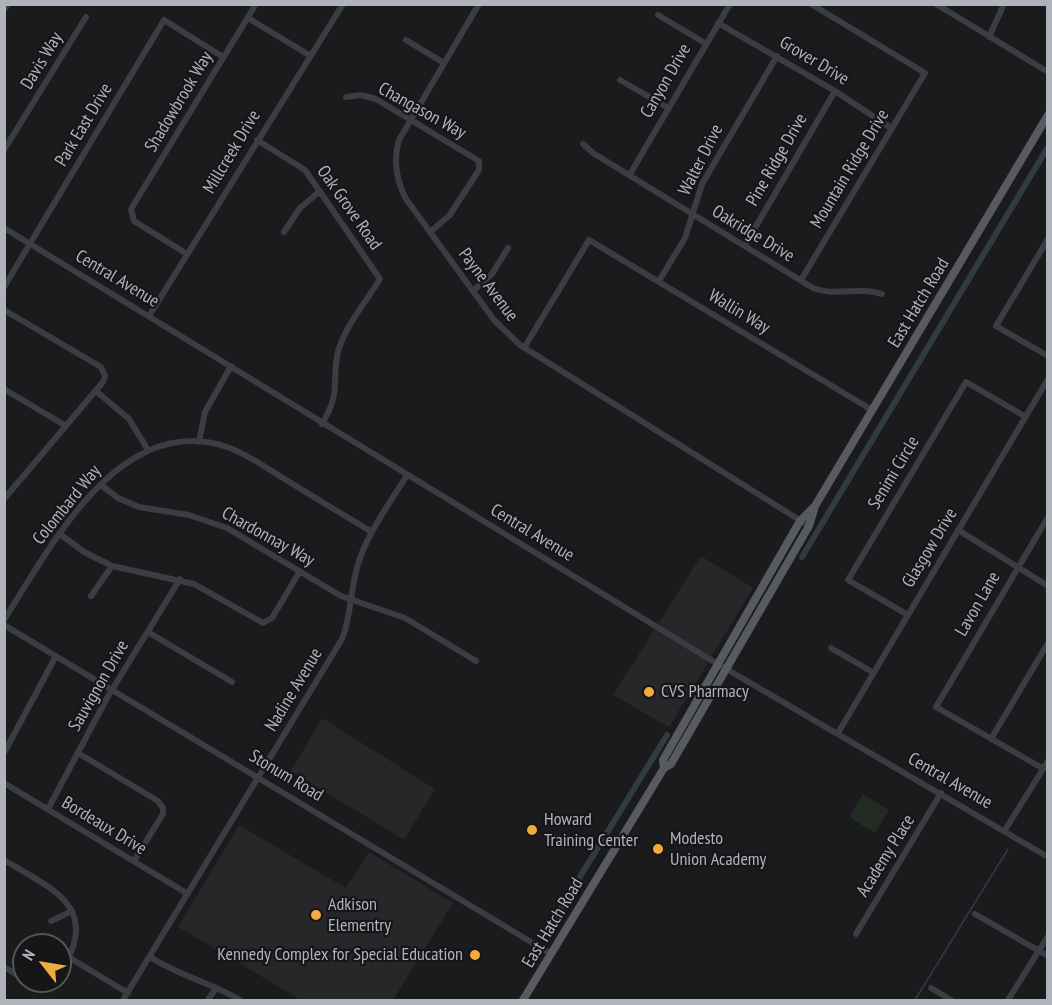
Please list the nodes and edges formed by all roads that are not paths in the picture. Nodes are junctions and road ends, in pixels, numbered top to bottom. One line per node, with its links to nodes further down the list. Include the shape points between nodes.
1 (8, 4): 9 (street)
2 (256, 4): 12 (street, Shadowbrook Way)
3 (343, 4): 17 (street, Millcreek Drive)
4 (479, 4): 20 (street, Payne Avenue)
5 (730, 4): 13 (street, Canyon Drive)
6 (810, 4): 28 (street, Mountain Ridge Drive, via 926,73)
7 (936, 4): 14 (street)
8 (1004, 4): 14 (street)
9 (4, 10)
10 (658, 15): 16 (street)
11 (86, 17): 31 (street, Davis Way)
12 (248, 18): 17 (street); 19 (street, Shadowbrook Way)
13 (718, 23): 16 (street, Canyon Drive); 18 (street, Grover Drive)
14 (989, 37): 21 (street)
15 (406, 40): 20 (street)
16 (705, 43): 25 (street, Canyon Drive)
17 (309, 55): 29 (street, Millcreek Drive)
18 (777, 56): 23 (street, Grover Drive); 34 (street, Walter Drive, via 702,184)
19 (223, 57): 39 (street, Park East Drive, via 164,20); 42 (street, Shadowbrook Way, via 131,209 134,221)
20 (444, 63): 27 (street, Payne Avenue)
21 (1047, 72)
22 (620, 80): 25 (street)
23 (835, 91): 28 (street, Grover Drive); 40 (street, Pine Ridge Drive)
24 (346, 97): 27 (street, Changason Way, via 362,95 376,99)
25 (667, 107): 32 (street, Canyon Drive)
26 (1047, 116): 56 (main road, East Hatch Road)
27 (410, 120): 37 (street, Payne Avenue, via 397,148 397,175 406,199); 37 (street, Changason Way, via 480,163 449,216)
28 (891, 128): 43 (street, Mountain Ridge Drive)
29 (257, 140): 33 (street, Oak Grove Road, via 299,165); 42 (street, Millcreek Drive)
30 (583, 144): 32 (street, Oakridge Drive)
31 (4, 150)
32 (630, 174): 34 (street, Oakridge Drive)
33 (320, 191): 36 (street, via 300,208); 58 (street, Oak Grove Road, via 380,279 342,343 337,362 337,391)
34 (692, 214): 40 (street, Oakridge Drive); 44 (street, Walter Drive, via 685,237)
35 (4, 228): 39 (street, Central Avenue)
36 (284, 232)
37 (430, 232): 46 (street, Payne Avenue)
38 (1047, 239): 51 (street, via 996,326)
39 (31, 244): 45 (street, Park East Drive); 49 (street, Central Avenue)
40 (745, 245): 43 (street, Oakridge Drive)
41 (508, 248): 46 (street, via 492,274)
42 (187, 254): 49 (street, Millcreek Drive)
43 (801, 280): 47 (street, Oakridge Drive, via 830,293 869,290)
44 (659, 281): 50 (street, Wallin Way, via 589,240); 56 (street, Wallin Way)
45 (4, 287)
46 (473, 291): 50 (street, Payne Avenue, via 498,326)
47 (882, 294)
48 (4, 310): 55 (street, via 101,367 105,374)
49 (149, 316): 52 (street, Central Avenue)
50 (524, 348): 67 (street, Payne Avenue)
51 (1047, 356)
52 (231, 366): 58 (street, Central Avenue); 60 (street, via 205,412)
53 (1047, 379): 57 (street, Glasgow Drive)
54 (4, 389): 59 (street)
55 (96, 392): 59 (street); 61 (street, via 129,419)
56 (872, 411): 65 (main road, East Hatch Road)
57 (1026, 417): 69 (street, Glasgow Drive); 79 (street, Senimi Circle, via 966,382 942,421 848,580)
58 (322, 424): 62 (street, Central Avenue)
59 (66, 426): 64 (street)
60 (199, 442): 61 (street, Colombard Way); 70 (street, Colombard Way, via 244,455)
61 (148, 450): 63 (street, Colombard Way, via 127,461)
62 (407, 476): 70 (street, Nadine Avenue); 87 (street, Central Avenue)
63 (101, 485): 71 (street, Colombard Way); 74 (street, Chardonnay Way, via 139,507 219,524)
64 (4, 499)
65 (815, 506): 67 (main road, East Hatch Road); 68 (main road, East Hatch Road)
66 (1047, 518): 73 (street, Lavon Lane)
67 (800, 520): 68 (street, Payne Avenue); 87 (main road, East Hatch Road)
68 (809, 526): 87 (main road, East Hatch Road)
69 (958, 530): 73 (street); 79 (street, Glasgow Drive)
70 (372, 532): 78 (street, Nadine Avenue, via 359,561)
71 (60, 534): 72 (street); 80 (street, Colombard Way)
72 (112, 566): 75 (street); 77 (street)
73 (1017, 568): 76 (street); 92 (street, Lavon Lane, via 936,707)
74 (300, 571): 75 (street, via 272,618 263,623); 78 (street, Chardonnay Way)
75 (180, 579): 82 (street, Sauvignon Drive)
76 (1047, 586)
77 (91, 596)
78 (351, 600): 86 (street, Chardonnay Way, via 405,618); 97 (street, Nadine Avenue, via 342,639)
79 (908, 615): 88 (street, Glasgow Drive)
80 (4, 620)
81 (4, 625): 85 (street, Stonum Road)
82 (148, 632): 89 (street); 90 (street, Sauvignon Drive)
83 (1047, 643): 92 (street)
84 (831, 648): 88 (street)
85 (56, 656): 90 (street, Stonum Road); 93 (street)
86 (476, 661)
87 (722, 666): 91 (street, Central Avenue); 113 (main road, East Hatch Road)
88 (874, 673): 91 (street, Glasgow Drive)
89 (232, 682)
90 (113, 690): 94 (street, Sauvignon Drive); 97 (street, Stonum Road)
91 (838, 733): 99 (street, Central Avenue)
92 (991, 739): 96 (street)
93 (4, 753)
94 (78, 753): 100 (street, Sauvignon Drive); 104 (street, via 158,801 163,808)
95 (1047, 761): 96 (street)
96 (1042, 768): 101 (street)
97 (259, 777): 105 (street, Nadine Avenue); 113 (street, Stonum Road)
98 (4, 783): 100 (street, Bordeaux Drive)
99 (941, 793): 101 (street, Central Avenue); 109 (street, Academy Place)
100 (48, 809): 104 (street, Bordeaux Drive)
101 (1005, 830): 102 (street, Central Avenue)
102 (1047, 857)
103 (5, 860): 106 (street, via 54,890)
104 (134, 861): 105 (street, Bordeaux Drive)
105 (188, 894): 115 (street, Nadine Avenue)
106 (72, 911): 108 (street); 111 (street, via 77,932)
107 (975, 914): 112 (street)
108 (51, 921)
109 (856, 934)
110 (1047, 936): 112 (street)
111 (72, 951)
112 (1039, 951): 114 (street); 125 (street)
113 (551, 954): 123 (main road, East Hatch Road)
114 (1047, 956)
115 (150, 957): 117 (street); 119 (street, Nadine Avenue)
116 (72, 959): 119 (street)
117 (216, 988): 121 (street); 122 (street)
118 (931, 988): 124 (street)
119 (128, 993): 120 (street, Nadine Avenue)
120 (123, 1000)
121 (208, 1000)
122 (240, 1000)
123 (524, 1000)
124 (951, 1000)
125 (1008, 1000)

